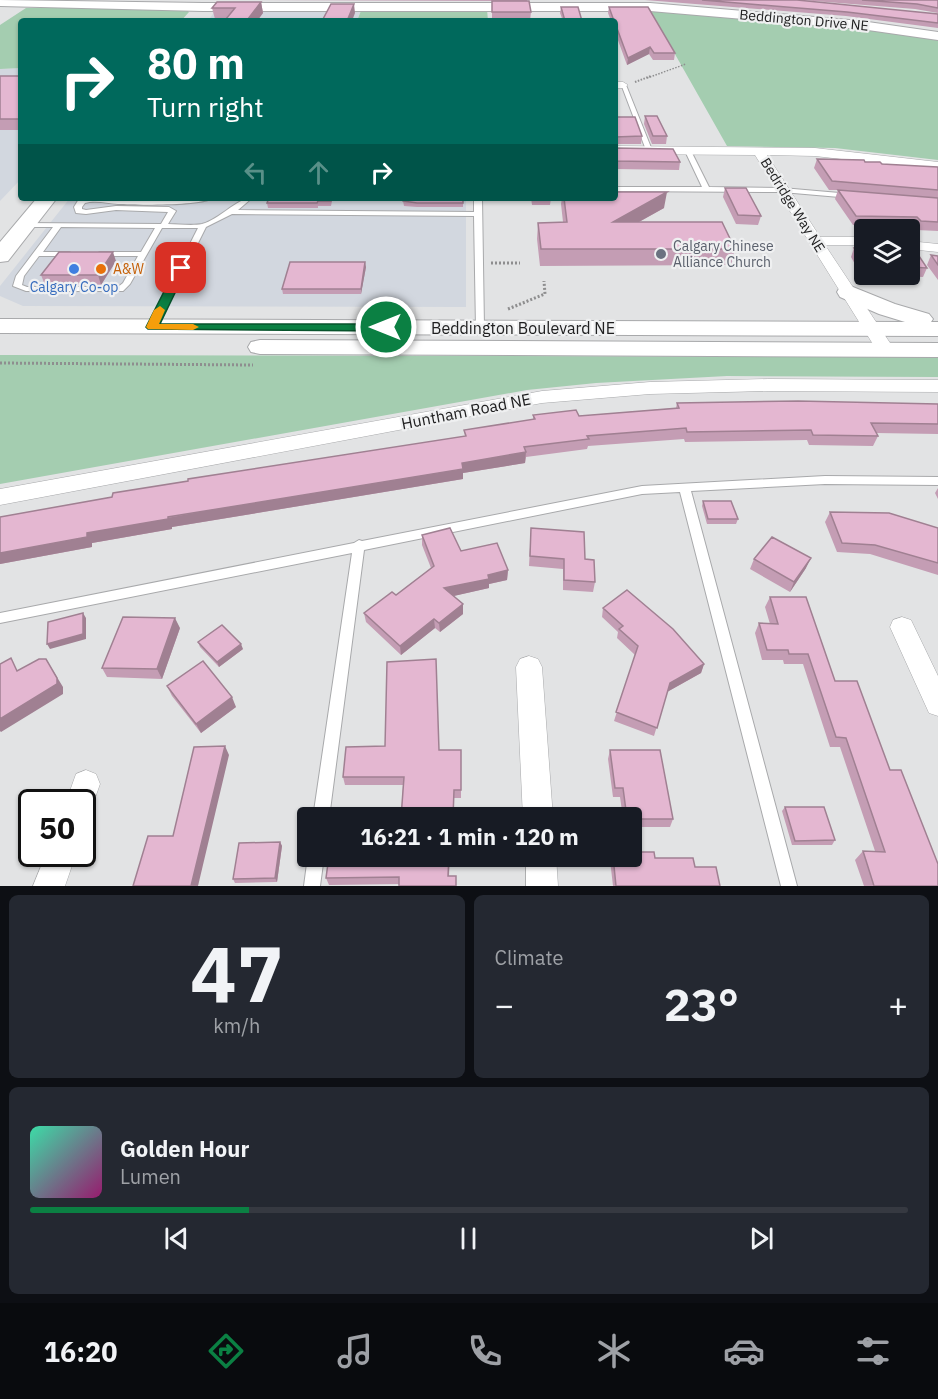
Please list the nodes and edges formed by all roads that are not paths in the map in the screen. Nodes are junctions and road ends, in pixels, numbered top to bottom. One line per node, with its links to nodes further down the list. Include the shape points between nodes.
1 (0, 3): 2 (street, Beddington Drive NE)
2 (143, 3): 4 (street, Beddington Drive NE)
3 (325, 3): 4 (street, Beddington Drive NE); 5 (street, Beddington Drive NE)
4 (206, 4): 6 (street)
5 (650, 4): 7 (street, Beddington Drive NE)
6 (194, 18)
7 (937, 34)
8 (619, 85): 10 (lane)
9 (618, 150): 10 (street)
10 (649, 150): 11 (street)
11 (688, 151): 12 (street); 15 (lane)
12 (759, 151): 13 (street, Bedridge Way NE, via 833,154); 16 (street, Bedridge Way NE)
13 (938, 166)
14 (618, 189): 15 (lane)
15 (707, 190): 16 (lane)
16 (782, 190): 17 (lane); 31 (street, Bedridge Way NE)
17 (860, 196)
18 (23, 201): 27 (street)
19 (43, 201): 27 (street)
20 (84, 201): 29 (lane, via 79,210 86,212 169,209 172,211)
21 (116, 201): 22 (lane)
22 (197, 201)
23 (244, 201): 25 (lane)
24 (478, 201): 26 (lane)
25 (231, 212): 26 (lane); 30 (lane)
26 (478, 214): 46 (lane)
27 (16, 222): 28 (lane); 39 (street)
28 (59, 225): 29 (lane); 35 (lane)
29 (162, 226): 30 (lane); 38 (lane)
30 (203, 226): 45 (lane)
31 (816, 241): 32 (street); 40 (street, Bedridge Way NE)
32 (854, 241)
33 (920, 246): 34 (street)
34 (938, 248)
35 (37, 254): 36 (lane); 38 (lane, via 17,286 26,290 120,289)
36 (79, 254)
37 (90, 254): 38 (lane)
38 (143, 254)
39 (0, 256)
40 (848, 292): 42 (street, via 900,314); 47 (street, Bedridge Way NE)
41 (0, 313): 44 (street)
42 (938, 322)
43 (0, 326): 44 (street, Beddington Boulevard NE)
44 (72, 327): 45 (street, Beddington Boulevard NE)
45 (152, 327): 46 (street, Beddington Boulevard NE)
46 (480, 328): 47 (street, Beddington Boulevard NE)
47 (871, 328): 48 (street, Beddington Boulevard NE); 50 (street, Bedridge Way NE)
48 (938, 329)
49 (0, 346): 50 (street, Beddington Boulevard NE)
50 (885, 349): 51 (street, Beddington Boulevard NE)
51 (938, 350)
52 (938, 386): 55 (street, Huntham Road NE, via 721,386 542,397)
53 (938, 481): 54 (lane, via 825,480)
54 (684, 486): 56 (lane, via 642,490); 69 (lane)
55 (0, 497)
56 (359, 545): 57 (lane); 61 (lane)
57 (0, 618)
58 (902, 627): 60 (street)
59 (529, 667): 62 (street)
60 (938, 704)
61 (323, 807)
62 (537, 807)
63 (56, 867): 66 (street)
64 (315, 867): 67 (lane)
65 (541, 867): 68 (street)
66 (49, 886)
67 (312, 886)
68 (542, 886)
69 (789, 886)

